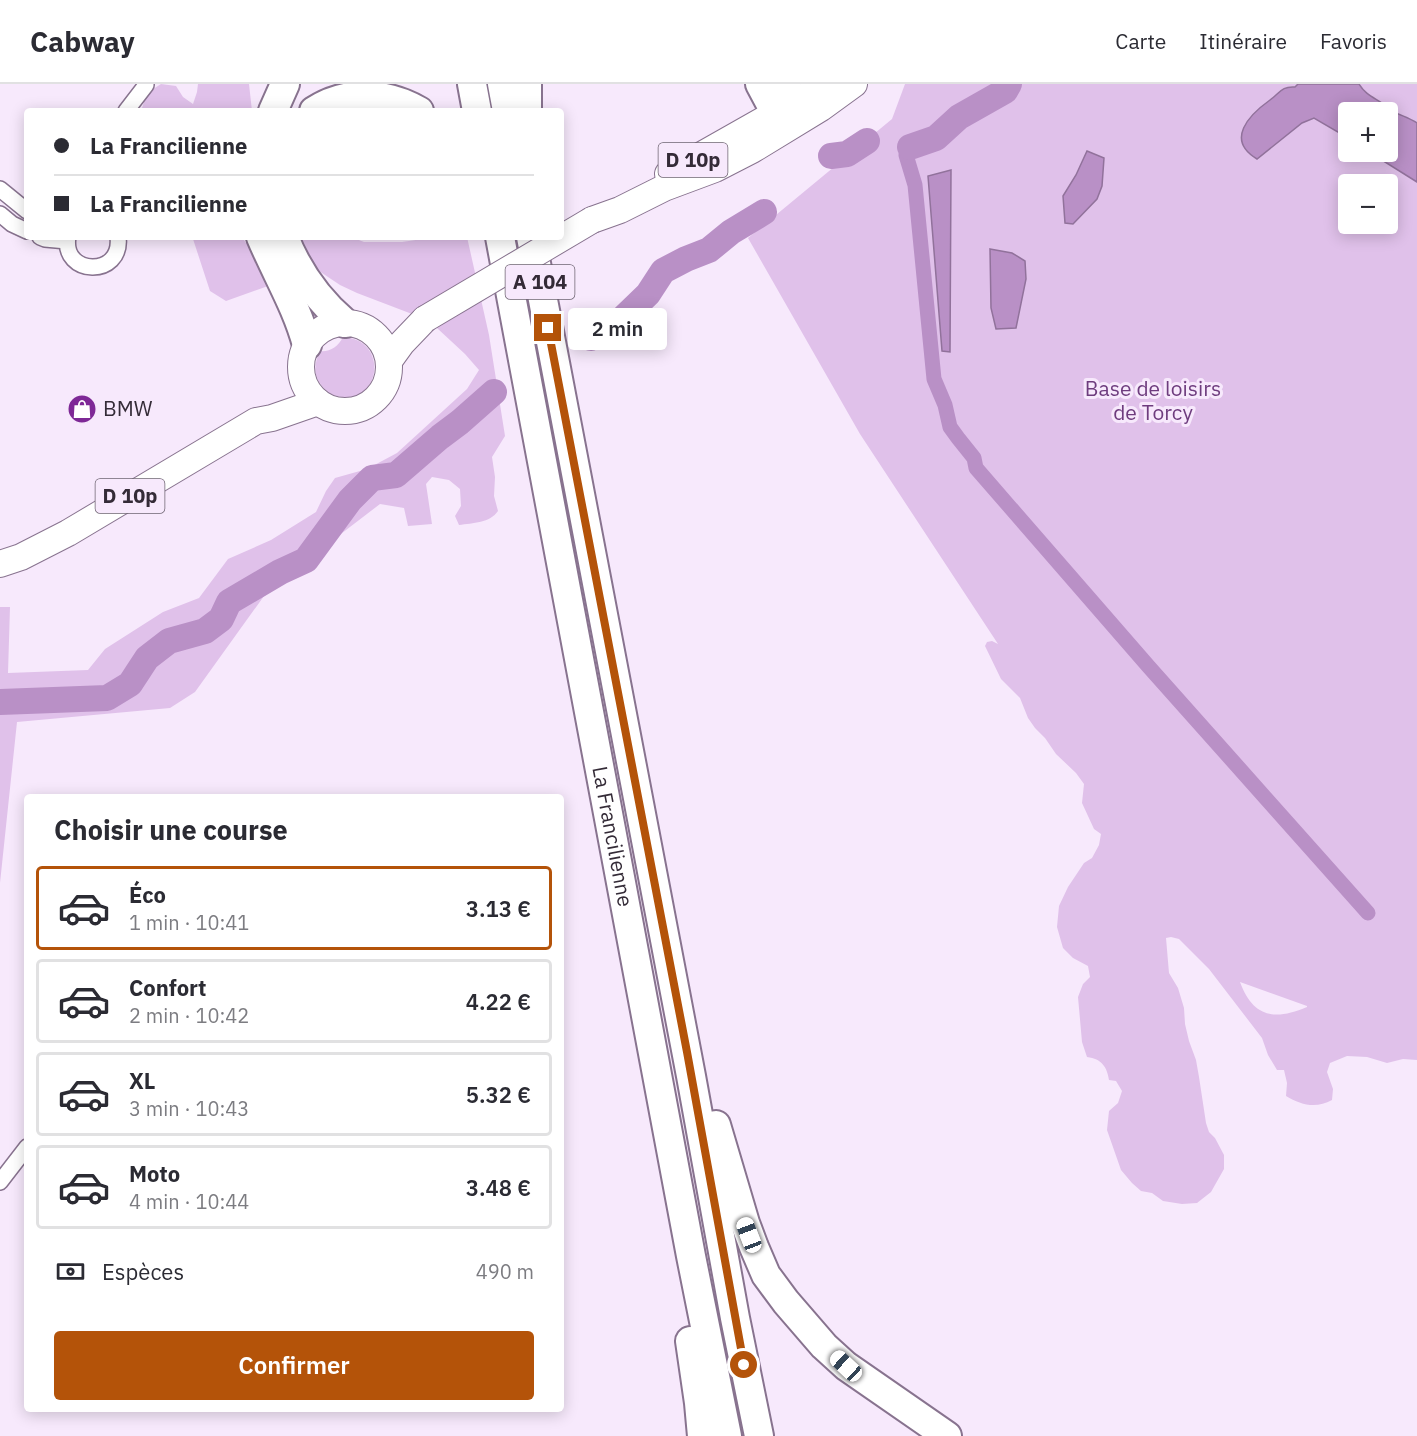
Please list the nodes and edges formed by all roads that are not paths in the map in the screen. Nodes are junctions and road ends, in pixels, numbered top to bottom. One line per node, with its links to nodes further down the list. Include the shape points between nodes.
1 (285, 84): 11 (highway)
2 (471, 84): 14 (highway)
3 (502, 84): 15 (highway)
4 (527, 84): 16 (highway)
5 (760, 84): 9 (highway)
6 (828, 84): 9 (main road, D 10p)
7 (854, 84): 20 (main road, D 10p, via 752,150)
8 (146, 85): 10 (street)
9 (785, 100): 20 (main road, D 10p)
10 (128, 108)
11 (274, 108)
12 (319, 108): 13 (highway, via 356,95 380,96)
13 (413, 108)
14 (476, 108)
15 (506, 108)
16 (527, 108)
17 (0, 189): 18 (street)
18 (24, 209)
19 (0, 214): 21 (street)
20 (592, 220): 22 (main road, D 10p, bridge)
21 (24, 230)
22 (564, 237)
23 (68, 240): 24 (street, via 71,256 91,268 113,258)
24 (118, 240)
25 (262, 240): 37 (highway, via 299,317)
26 (285, 240): 34 (highway, via 315,292)
27 (485, 240): 32 (highway, via 489,265)
28 (501, 240): 32 (highway, La Francilienne / A 104)
29 (532, 240): 35 (highway, La Francilienne / A 104)
30 (549, 240): 35 (highway, via 558,296)
31 (558, 240): 33 (main road, D 10p, bridge)
32 (512, 295): 46 (highway, La Francilienne / A 104)
33 (425, 319): 36 (main road, D 10p); 38 (main road, D 10p)
34 (345, 323): 36 (main road); 37 (main road, via 323,329)
35 (548, 328): 43 (highway, La Francilienne / A 104)
36 (372, 332): 38 (main road, via 384,347)
37 (307, 345): 39 (main road, via 301,360)
38 (388, 361): 40 (main road, via 382,391 361,408 344,411)
39 (302, 376): 40 (main road, via 307,391); 41 (main road, D 10p)
40 (318, 402): 41 (main road, D 10p)
41 (256, 421): 42 (main road, D 10p, via 68,533)
42 (0, 564)
43 (691, 1076): 49 (highway, La Francilienne / A 104); 50 (highway, via 708,1099 745,1223 766,1275 824,1346 846,1366)
44 (24, 1151): 45 (street)
45 (0, 1182)
46 (691, 1256): 47 (highway, via 683,1297); 48 (highway, La Francilienne / A 104)
47 (702, 1436)
48 (727, 1436)
49 (759, 1436)
50 (947, 1436)

